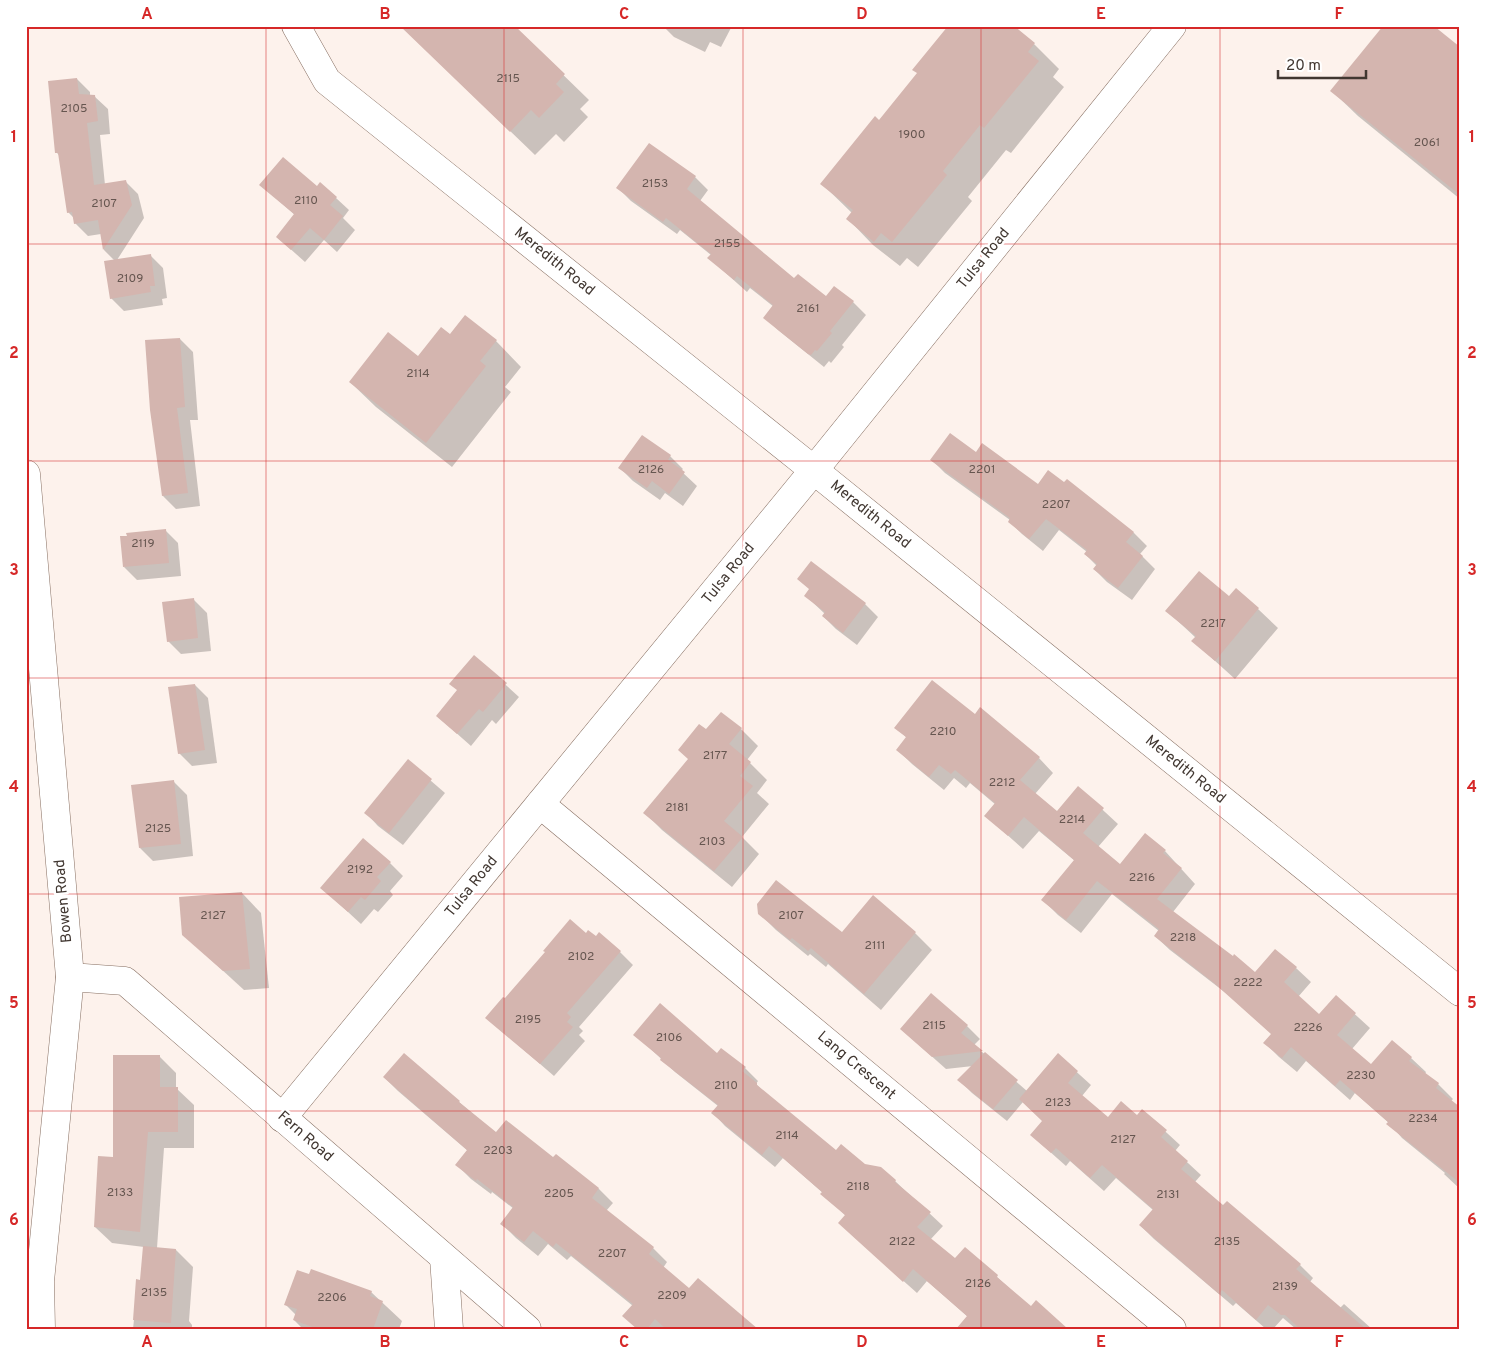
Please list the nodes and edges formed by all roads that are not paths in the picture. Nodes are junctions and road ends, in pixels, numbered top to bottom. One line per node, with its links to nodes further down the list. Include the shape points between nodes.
1 (296, 26): 3 (street, Meredith Road, via 328,81)
2 (1172, 26): 3 (street, Tulsa Road)
3 (814, 470): 5 (street, Tulsa Road); 7 (street, Meredith Road)
4 (26, 474): 6 (street, Bowen Road)
5 (540, 804): 8 (street, Tulsa Road); 13 (street, Lang Crescent)
6 (70, 977): 8 (street, Fern Road, via 125,981); 10 (street, Bowen Road, via 40,1281)
7 (1460, 992)
8 (282, 1118): 9 (street, Fern Road)
9 (444, 1258): 11 (street); 12 (street, Fern Road)
10 (41, 1329)
11 (449, 1329)
12 (527, 1329)
13 (1172, 1329)

